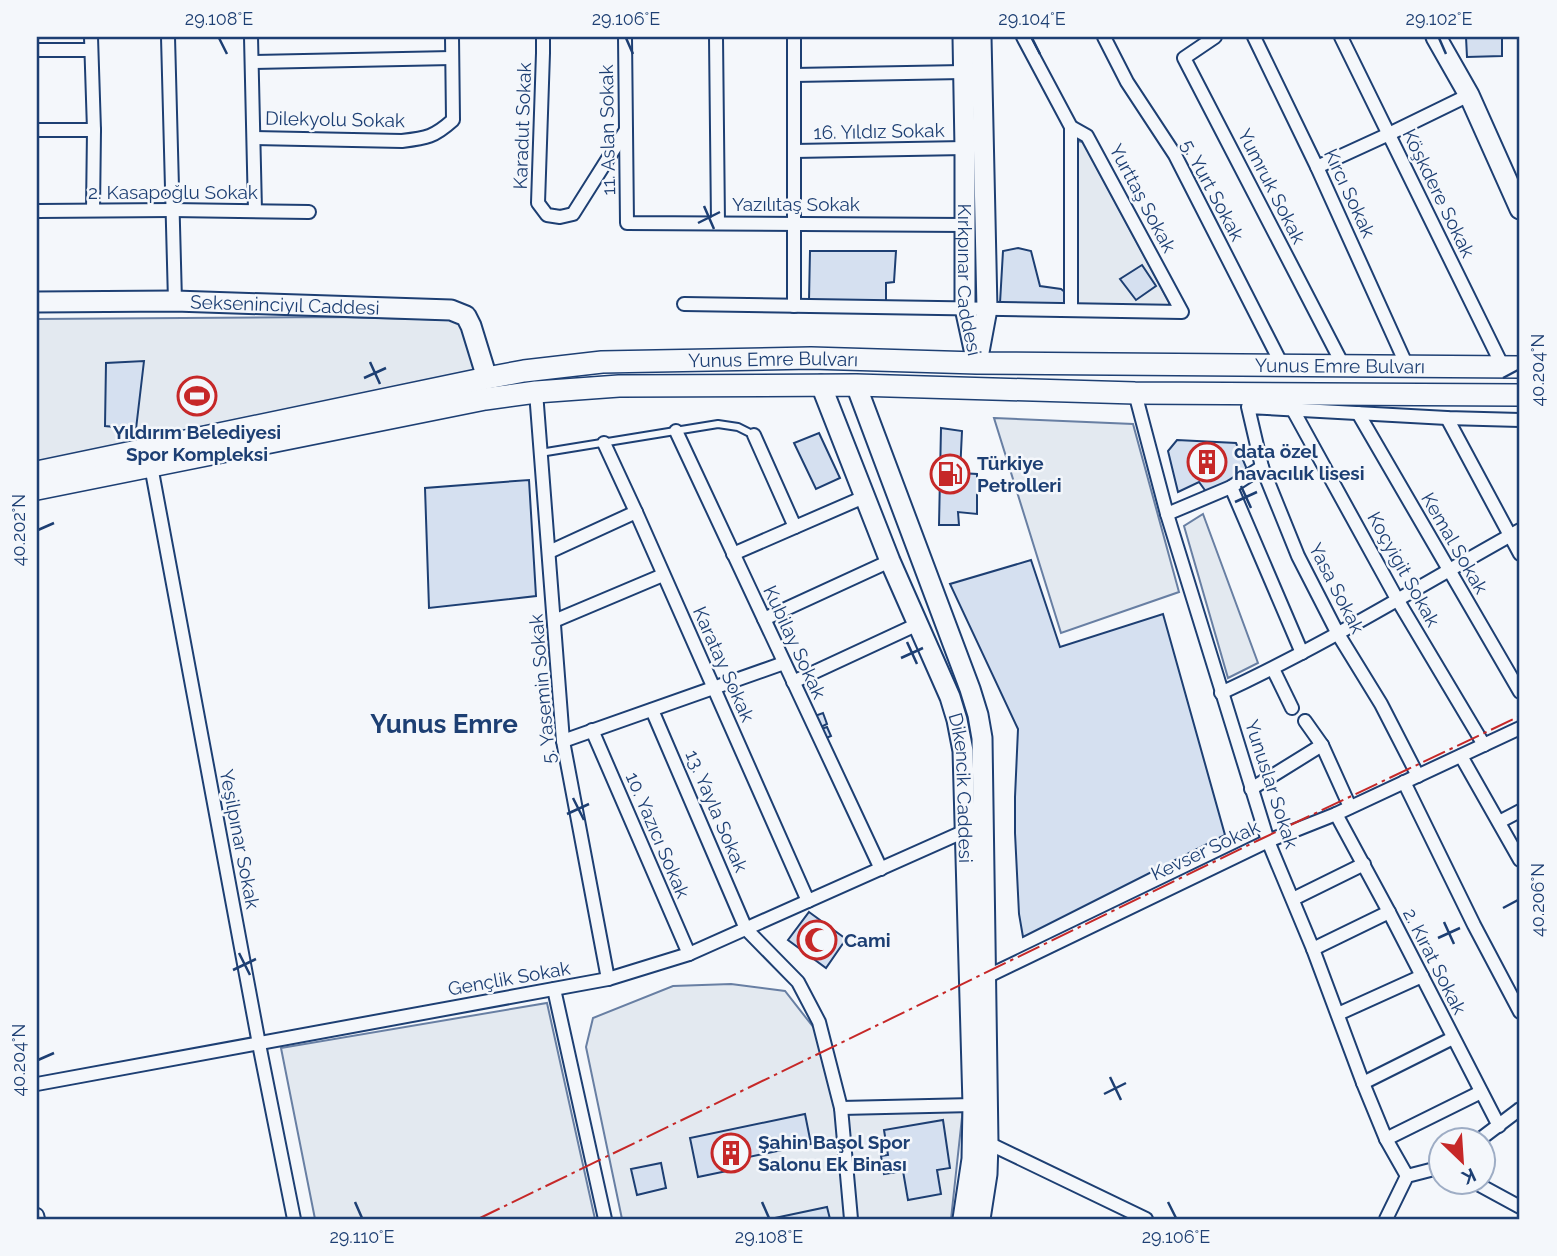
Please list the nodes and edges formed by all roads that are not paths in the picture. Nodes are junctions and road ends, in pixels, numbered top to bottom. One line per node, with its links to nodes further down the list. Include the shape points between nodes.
1 (168, 37): 32 (street)
2 (251, 37): 19 (street)
3 (452, 37): 18 (street)
4 (542, 37): 26 (street, Karadut Sokak, via 538,203 547,215 573,214)
5 (625, 37): 26 (street, 11. Aslan Sokak)
6 (716, 37): 39 (street)
7 (794, 37): 21 (street)
8 (962, 37): 20 (main road, Kırkpınar Caddesi)
9 (981, 37): 47 (main road, Kırkpınar Caddesi)
10 (1023, 37): 23 (street, Yurttaş Sokak)
11 (1104, 37): 50 (street, 5. Yurt Sokak, via 1175,155)
12 (1215, 37): 51 (street, Yumruk Sokak, via 1184,58)
13 (1254, 37): 31 (street, Kırcı Sokak)
14 (1341, 37): 27 (street, Köşkdere Sokak)
15 (1436, 37): 22 (main road)
16 (91, 43): 17 (street); 25 (street)
17 (37, 50)
18 (452, 58): 19 (street); 28 (street, Dilekyolu Sokak, via 453,120 439,132 402,141)
19 (252, 62): 28 (street)
20 (963, 72): 21 (street); 29 (main road, Kırkpınar Caddesi)
21 (794, 75): 30 (street)
22 (1469, 95): 27 (street); 33 (main road)
23 (1071, 127): 48 (street); 48 (street, Yurttaş Sokak, via 1087,136 1182,312)
24 (37, 130): 25 (street)
25 (94, 130): 34 (street)
26 (626, 130): 38 (street, 11. Aslan Sokak)
27 (1389, 134): 31 (street); 53 (street, Köşkdere Sokak)
28 (254, 138): 36 (street)
29 (965, 148): 30 (street, 16. Yıldız Sokak); 41 (main road, Kırkpınar Caddesi)
30 (794, 151): 40 (street)
31 (1317, 167): 52 (street, Kırcı Sokak)
32 (172, 209): 34 (street, 2. Kasapoğlu Sokak); 36 (street, 2. Kasapoğlu Sokak); 42 (street)
33 (1520, 209)
34 (93, 210): 35 (street, 2. Kasapoğlu Sokak)
35 (37, 211)
36 (255, 211): 37 (street, 2. Kasapoğlu Sokak)
37 (309, 212)
38 (627, 223): 39 (street, Yazılıtaş Sokak)
39 (718, 223): 40 (street, Yazılıtaş Sokak)
40 (794, 224): 41 (street, Yazılıtaş Sokak); 45 (street)
41 (965, 225): 46 (main road, Kırkpınar Caddesi)
42 (175, 301): 43 (main road, Sekseninciyıl Caddesi); 54 (main road, Sekseninciyıl Caddesi, via 451,310 466,316)
43 (37, 302)
44 (684, 304): 45 (street)
45 (794, 306): 46 (street)
46 (965, 309): 47 (street); 49 (main road, Kırkpınar Caddesi)
47 (986, 309): 48 (street); 49 (main road, Kırkpınar Caddesi)
48 (1071, 310)
49 (977, 363): 50 (main road, Yunus Emre Bulvarı); 54 (main road, Yunus Emre Bulvarı, via 824,358 601,362); 57 (main road)
50 (1282, 365): 51 (main road, Yunus Emre Bulvarı)
51 (1343, 365): 52 (main road, Yunus Emre Bulvarı)
52 (1407, 366): 53 (main road, Yunus Emre Bulvarı)
53 (1511, 367)
54 (487, 378): 71 (main road, Yunus Emre Bulvarı)
55 (856, 384): 56 (main road, Yunus Emre Bulvarı); 57 (main road, Yunus Emre Bulvarı); 125 (main road, Dikencik Caddesi, via 978,715)
56 (821, 385): 58 (main road, Yunus Emre Bulvarı, via 619,386); 74 (main road, Dikencik Caddesi)
57 (976, 387): 59 (main road, Yunus Emre Bulvarı)
58 (536, 392): 68 (street, 5. Yasemin Sokak); 69 (main road, Yunus Emre Bulvarı)
59 (1135, 393): 60 (main road, Yunus Emre Bulvarı); 76 (street, Yunuslar Sokak)
60 (1520, 395)
61 (1293, 410): 62 (street); 70 (street, Yasa Sokak, via 1248,408); 85 (street, Koçyigit Sokak)
62 (1358, 413): 63 (street); 83 (street, Kemal Sokak)
63 (1447, 418): 64 (street); 78 (street)
64 (1518, 422)
65 (676, 431): 66 (lane, via 718,425); 67 (lane); 80 (street, Kubilay Sokak)
66 (754, 435): 77 (street)
67 (604, 443): 68 (lane); 75 (street, Karatay Sokak)
68 (540, 453): 79 (street, 5. Yasemin Sokak)
69 (151, 466): 73 (main road, Yunus Emre Bulvarı); 131 (street, Yeşilpınar Sokak)
70 (1262, 467): 72 (street); 89 (street, Yasa Sokak, via 1298,556)
71 (37, 472)
72 (1231, 487): 76 (street); 90 (street)
73 (37, 489)
74 (864, 497): 77 (street); 82 (main road, Dikencik Caddesi)
75 (636, 512): 79 (street); 84 (street, Karatay Sokak)
76 (1167, 514): 95 (street, Yunuslar Sokak)
77 (795, 527): 80 (street)
78 (1515, 533): 81 (street); 83 (street)
79 (549, 552): 87 (street, 5. Yasemin Sokak)
80 (733, 554): 86 (street, Kubilay Sokak)
81 (1520, 554)
82 (890, 561): 86 (street); 88 (main road, Dikencik Caddesi)
83 (1448, 571): 85 (street); 96 (street, Kemal Sokak)
84 (663, 575): 87 (street); 94 (street, Karatay Sokak)
85 (1397, 599): 89 (street); 103 (street, Koçyigit Sokak)
86 (764, 619): 91 (street, Kubilay Sokak)
87 (554, 621): 102 (street, 5. Yasemin Sokak)
88 (918, 624): 93 (street); 113 (main road, Dikencik Caddesi, via 957,720 963,751)
89 (1338, 634): 90 (street); 106 (street, Yasa Sokak)
90 (1302, 653): 92 (street)
91 (784, 663): 93 (street, Kubilay Sokak); 94 (street)
92 (1273, 669): 95 (street); 97 (street)
93 (793, 682): 117 (street, Kubilay Sokak)
94 (713, 688): 98 (street); 119 (street, Karatay Sokak)
95 (1222, 692): 108 (street, Yunuslar Sokak)
96 (1520, 692)
97 (1292, 708)
98 (652, 710): 101 (street); 121 (street, 13. Yayla Sokak)
99 (1305, 722): 104 (street)
100 (1520, 728): 103 (street, Kevser Sokak)
101 (592, 730): 102 (street); 123 (street, 10. Yazıcı Sokak)
102 (563, 741): 126 (street, 5. Yasemin Sokak)
103 (1484, 745): 105 (street, Kevser Sokak)
104 (1322, 746): 108 (street); 109 (street)
105 (1461, 755): 106 (street, Kevser Sokak); 112 (street)
106 (1418, 776): 107 (street, Kevser Sokak)
107 (1404, 782): 109 (street, Kevser Sokak); 128 (street)
108 (1251, 789): 114 (street, Yunuslar Sokak)
109 (1350, 807): 111 (street, Kevser Sokak)
110 (1520, 811): 112 (street)
111 (1336, 814): 114 (street, Kevser Sokak); 116 (street, 2. Kırat Sokak)
112 (1499, 822): 115 (street)
113 (965, 831): 117 (street, Gençlik Sokak); 135 (main road, Dikencik Caddesi)
114 (1268, 841): 118 (street, Yunuslar Sokak); 125 (street, Kevser Sokak)
115 (1520, 860)
116 (1363, 864): 118 (street); 120 (street, 2. Kırat Sokak)
117 (881, 869): 119 (street, Gençlik Sokak)
118 (1293, 899): 122 (street, Yunuslar Sokak)
119 (807, 901): 121 (street, Gençlik Sokak)
120 (1389, 912): 122 (street); 124 (street, 2. Kırat Sokak)
121 (746, 929): 123 (street, Gençlik Sokak); 136 (street, via 798,982 819,1022)
122 (1313, 949): 129 (street, Yunuslar Sokak)
123 (689, 954): 126 (street, Gençlik Sokak)
124 (1422, 976): 129 (street); 130 (street, 2. Kırat Sokak)
125 (986, 977): 140 (main road, Dikencik Caddesi)
126 (608, 979): 127 (street, Gençlik Sokak)
127 (554, 989): 131 (street, Gençlik Sokak); 146 (street)
128 (1520, 1012)
129 (1338, 1014): 132 (street, Yunuslar Sokak)
130 (1453, 1038): 132 (street); 134 (street, 2. Kırat Sokak)
131 (259, 1044): 133 (street, Gençlik Sokak); 145 (street, Yeşilpınar Sokak)
132 (1363, 1083): 139 (street, Yunuslar Sokak)
133 (37, 1084)
134 (1481, 1092): 138 (street, 2. Kırat Sokak); 139 (street)
135 (973, 1105): 136 (street); 148 (main road, Dikencik Caddesi, via 972,1159)
136 (841, 1108): 147 (street)
137 (1520, 1109): 138 (street)
138 (1499, 1126)
139 (1386, 1139): 142 (street, Yunuslar Sokak)
140 (988, 1143): 149 (main road, Dikencik Caddesi); 150 (street)
141 (1428, 1170): 142 (street)
142 (1407, 1176): 151 (street)
143 (1498, 1195): 144 (street)
144 (1520, 1207)
145 (294, 1219)
146 (605, 1219)
147 (851, 1219)
148 (963, 1219)
149 (980, 1219)
150 (1146, 1219)
151 (1387, 1219)

